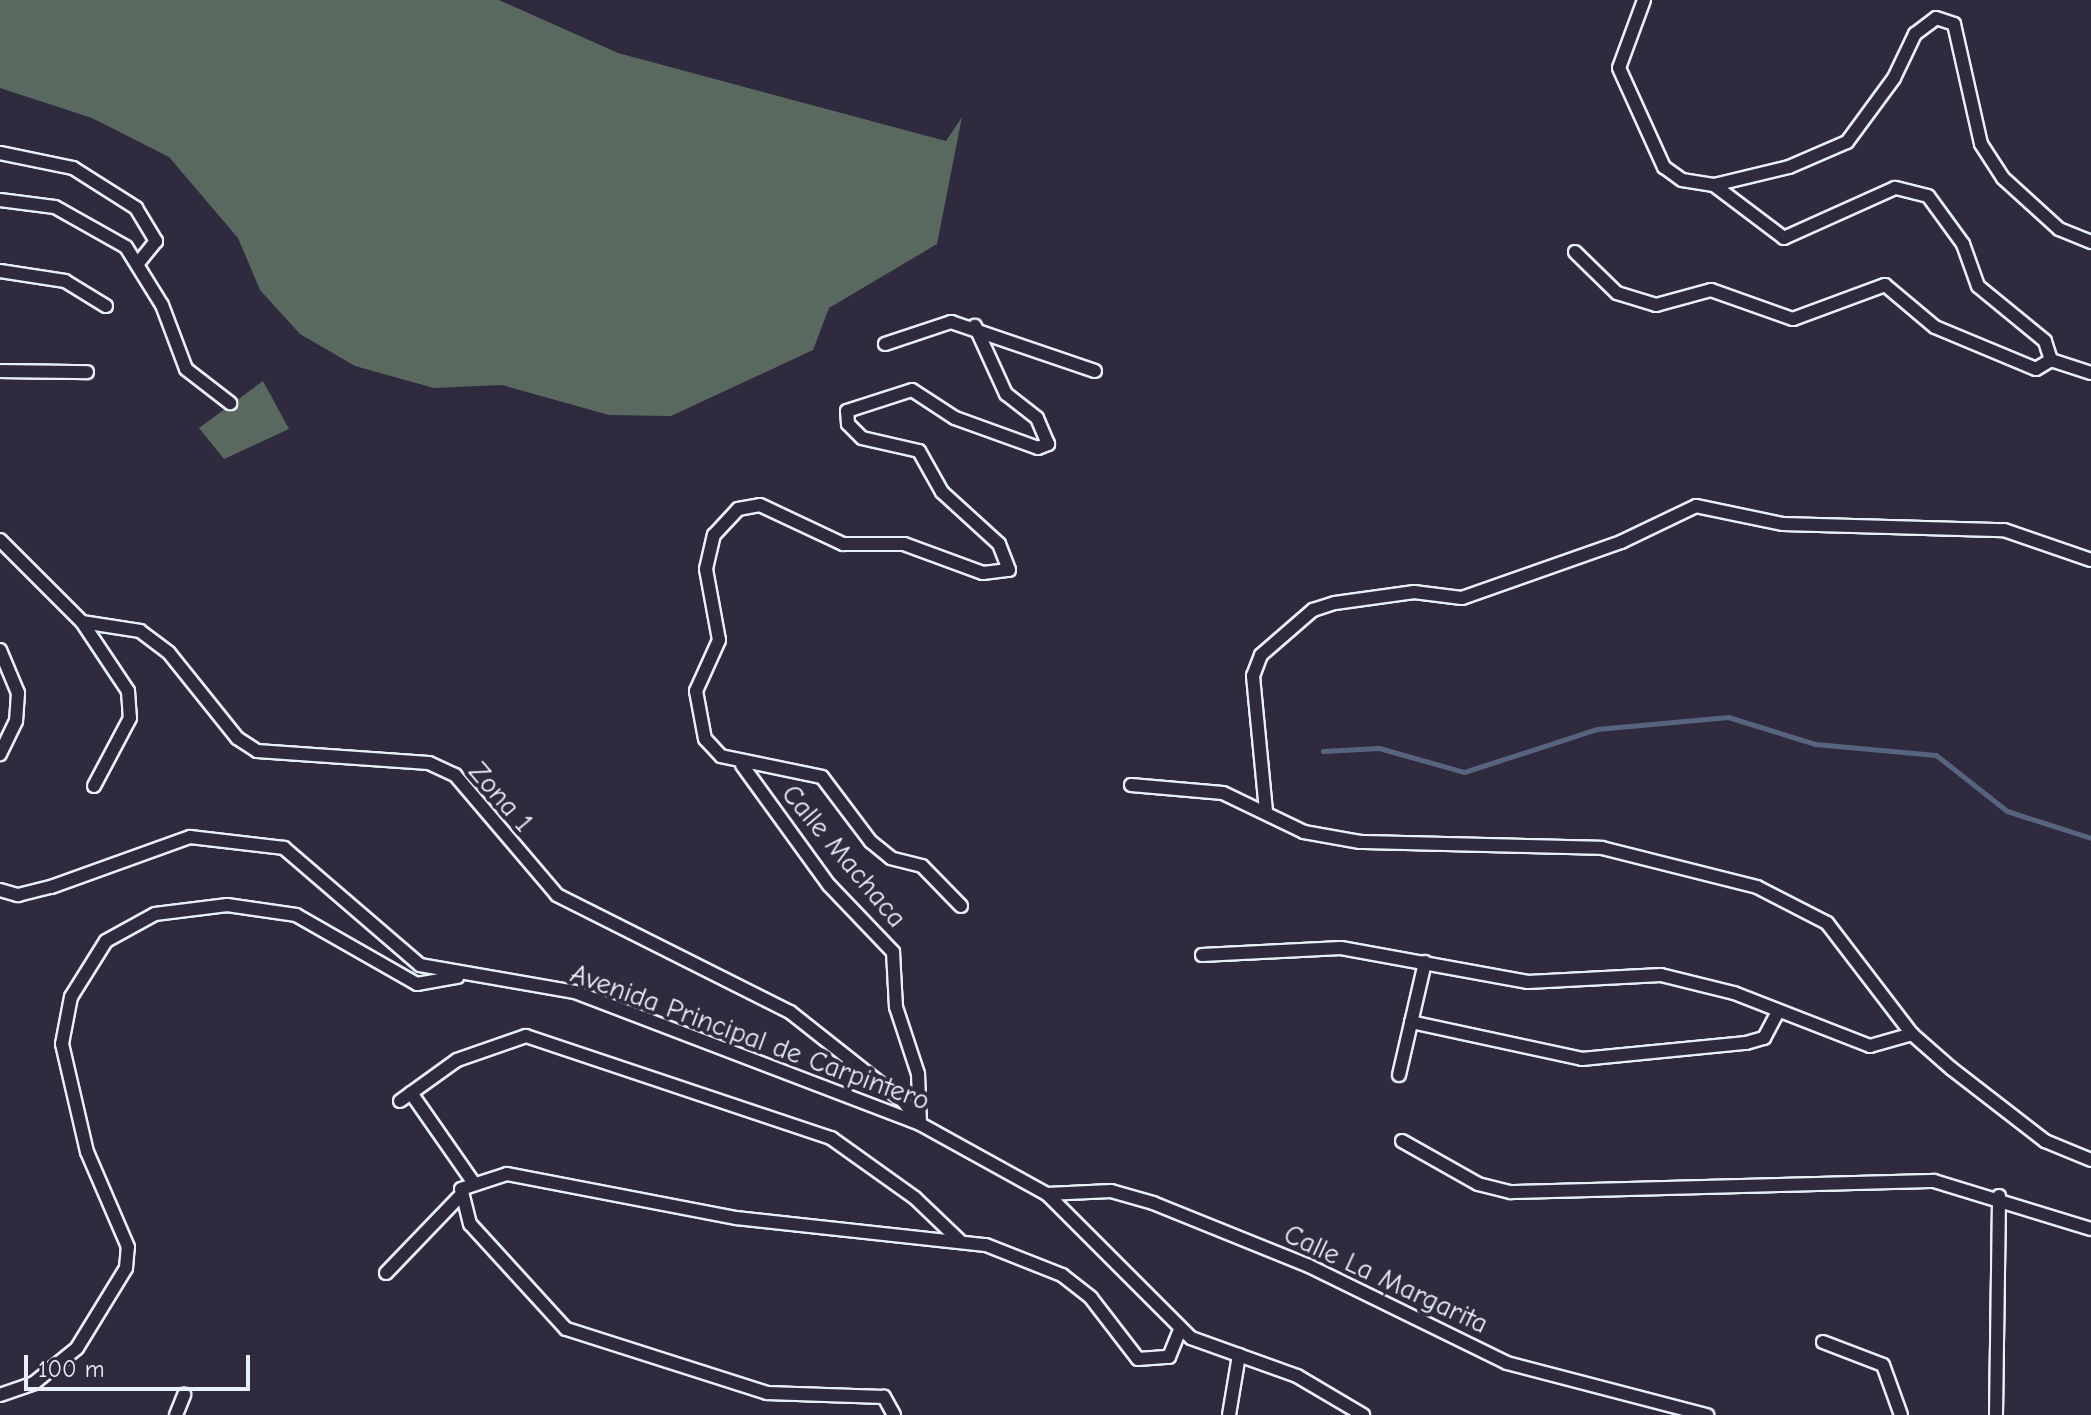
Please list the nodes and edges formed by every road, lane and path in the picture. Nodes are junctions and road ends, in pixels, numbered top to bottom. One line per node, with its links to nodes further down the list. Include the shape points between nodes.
1 (1644, 0): 3 (street, via 1619,68 1664,167 1682,180)
2 (0, 153): 7 (street, via 73,168 136,208 156,241)
3 (1714, 185): 5 (street, via 1789,167 1847,142 1894,78 1915,34 1936,18 1954,24 1981,144 2003,178 2059,229); 12 (street, via 1784,238 1895,188 1928,196 1963,244 1978,286 2045,341)
4 (0, 200): 7 (street, via 55,207)
5 (2091, 242)
6 (1575, 252): 12 (street, via 1617,293 1656,305 1711,290 1793,319 1885,285 1935,327 2036,369)
7 (139, 262): 17 (street, via 186,369)
8 (0, 271): 9 (street, via 65,281)
9 (106, 306)
10 (975, 326): 11 (street, via 951,322); 14 (street, via 1040,357); 23 (street, via 987,365 1006,394 1037,418 1048,444 1038,448 955,418 912,390 847,411 848,424 862,438 919,451 942,492 999,544 1009,570 983,573 904,544 843,544 760,505 738,509 714,535 706,569 719,640 696,691 705,739)
11 (885, 344)
12 (2051, 360): 16 (street)
13 (0, 371): 15 (street)
14 (1095, 371)
15 (87, 372)
16 (2091, 373)
17 (230, 403)
18 (0, 540): 20 (street)
19 (2091, 560): 26 (street, via 2004,530 1783,524 1696,506 1621,542 1462,598 1414,592 1335,603 1313,610 1261,655 1253,676)
20 (82, 622): 25 (street, via 128,691 130,718); 36 (street, Zona 1, via 140,631 199,683 237,738 257,751 429,763 455,775 557,895 790,1012 904,1102)
21 (0, 650): 22 (street, via 18,693 16,721)
22 (0, 754)
23 (742, 765): 28 (street, via 822,777 871,842 891,858 922,866); 36 (street, Calle Machaca, via 829,885 893,952 896,1007 918,1074)
24 (1131, 785): 26 (street, via 1223,793)
25 (94, 786)
26 (1266, 811): 34 (street, via 1304,832 1360,842 1602,848 1757,887 1827,923)
27 (0, 890): 31 (street, Avenida Principal de Carpintero, via 18,895 51,887 190,837 284,848 321,874 373,932 420,965)
28 (961, 906)
29 (1202, 955): 30 (street, via 1341,948)
30 (1425, 962): 32 (street, via 1528,982 1661,975); 33 (street)
31 (460, 977): 36 (street, Avenida Principal de Carpintero, via 575,992); 49 (street, via 417,984 296,915 227,905 155,914 106,941 71,997 62,1044 87,1152 128,1247 126,1268 77,1348 34,1383)
32 (1778, 1012): 33 (street, via 1764,1038 1746,1043 1582,1059); 34 (street, via 1870,1046)
33 (1411, 1022): 35 (street)
34 (1912, 1034): 38 (street, via 2045,1141)
35 (1399, 1075)
36 (920, 1124): 40 (street, Avenida Principal de Carpintero)
37 (1402, 1141): 42 (street, via 1478,1184 1511,1192 1934,1181)
38 (2091, 1160)
39 (473, 1182): 41 (street); 44 (street, via 507,1174 736,1218); 44 (street, via 406,1097 457,1060 526,1036 831,1138 915,1198)
40 (1047, 1194): 46 (street, Avenida Principal de Carpintero); 55 (street, Calle La Margarita, via 1111,1191 1153,1203 1309,1266 1507,1363)
41 (461, 1195): 45 (street); 52 (street, via 470,1224 566,1329 767,1393 884,1397)
42 (1999, 1196): 43 (street); 57 (street)
43 (2091, 1229)
44 (960, 1241): 46 (street, via 1016,1252 1062,1275 1091,1298 1138,1359 1169,1357)
45 (386, 1273)
46 (1181, 1328): 48 (street)
47 (1823, 1342): 56 (street, via 1883,1365)
48 (1239, 1355): 53 (street); 54 (street, via 1297,1376)
49 (0, 1395)
50 (184, 1395): 51 (street)
51 (176, 1415)
52 (894, 1415)
53 (1229, 1415)
54 (1363, 1415)
55 (1707, 1415)
56 (1901, 1415)
57 (1996, 1415)

